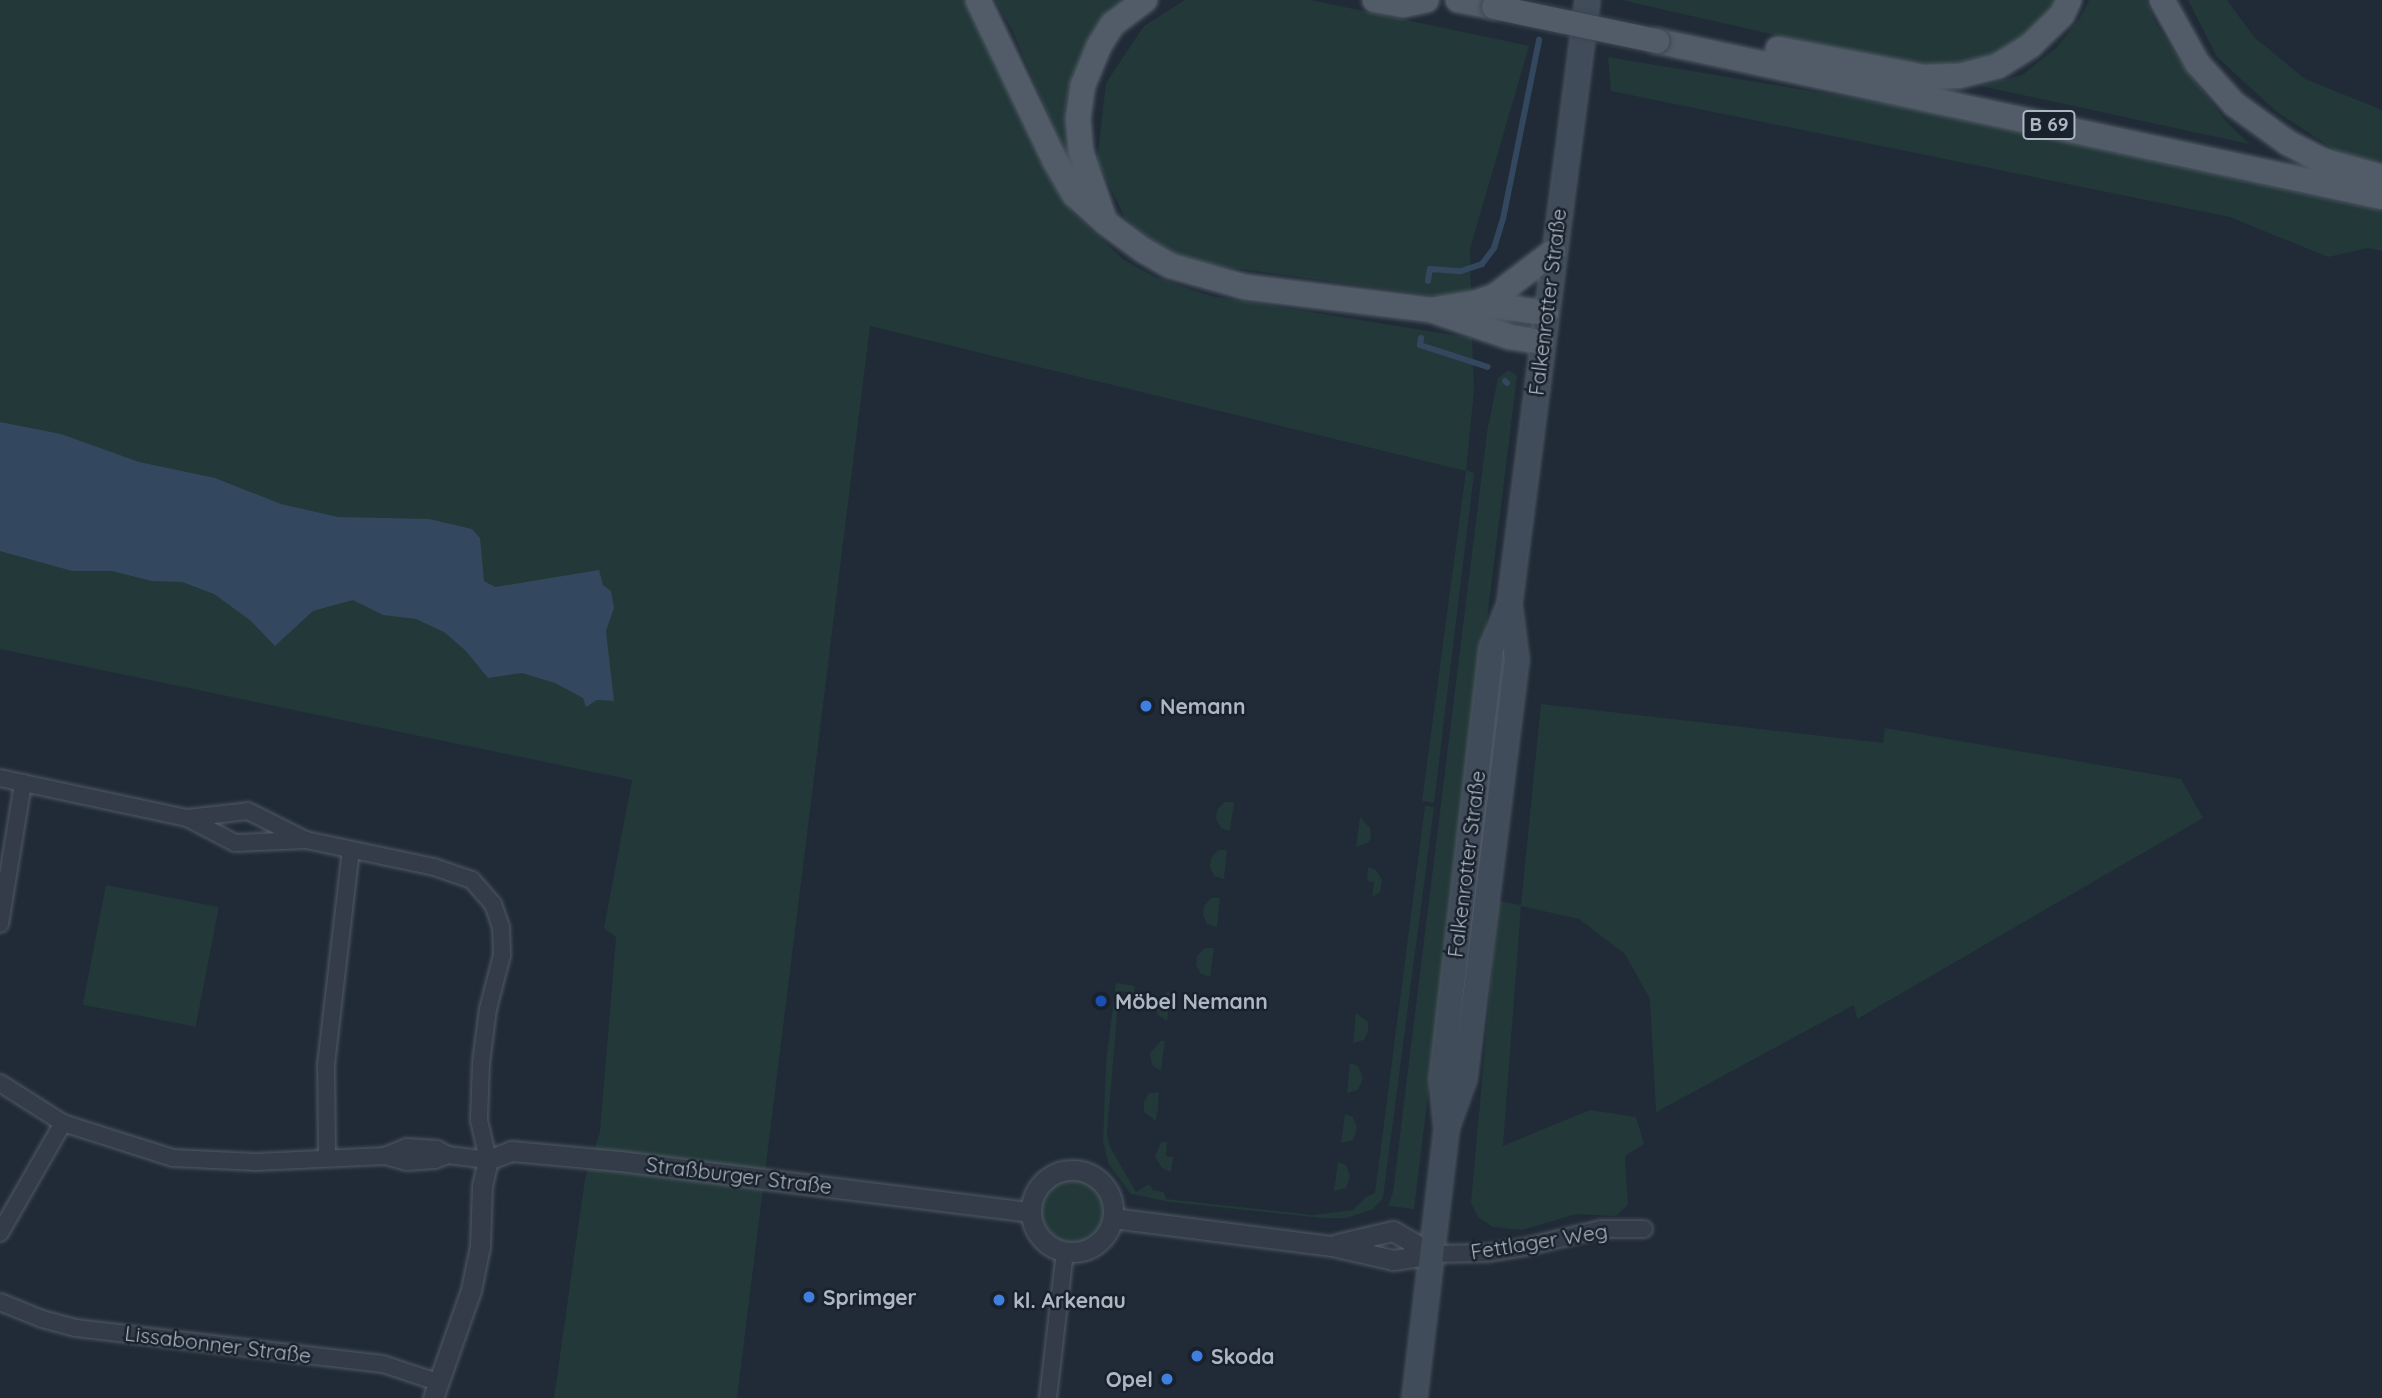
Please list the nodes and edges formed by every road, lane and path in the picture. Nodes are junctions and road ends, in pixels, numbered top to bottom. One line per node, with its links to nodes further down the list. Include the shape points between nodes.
1 (978, 0): 12 (main road, via 1055,161 1076,195)
2 (1145, 0): 12 (main road, via 1113,24 1083,85 1078,120 1081,152)
3 (1375, 0): 4 (main road, via 1402,5)
4 (1426, 0)
5 (1458, 0): 9 (main road, B 69, bridge)
6 (1587, 0): 13 (main road, Falkenrotter Straße)
7 (2069, 0): 9 (main road, via 2062,15 2031,45 1998,66 1959,76 1923,77 1748,44)
8 (2162, 0): 10 (main road, via 2197,63 2234,104 2310,154)
9 (1716, 53): 11 (main road, B 69)
10 (2382, 177)
11 (2382, 197)
12 (1105, 223): 15 (main road, via 1171,266 1206,278)
13 (1553, 252): 14 (main road, via 1495,296); 16 (main road, Falkenrotter Straße)
14 (1475, 303): 15 (main road); 16 (main road)
15 (1431, 310): 17 (main road, via 1510,337)
16 (1546, 313): 17 (main road, Falkenrotter Straße)
17 (1542, 342): 34 (main road, Falkenrotter Straße, via 1509,603 1516,657 1464,1078 1446,1128)
18 (0, 778): 19 (street)
19 (23, 783): 20 (street); 23 (street)
20 (187, 818): 21 (street, via 235,843); 21 (street, via 248,811)
21 (306, 840): 22 (street)
22 (351, 850): 26 (street, via 326,1065); 27 (street, via 435,867 472,880 493,904 501,927 502,955 481,1063 479,1120)
23 (0, 924)
24 (0, 1083): 25 (street, Straßburger Straße)
25 (63, 1123): 26 (street, Straßburger Straße, via 173,1158 257,1162); 31 (street)
26 (327, 1157): 27 (street, Straßburger Straße, via 385,1156 407,1162 449,1155)
27 (488, 1160): 28 (street, Straßburger Straße, via 512,1151 620,1161); 36 (street, via 471,1290)
28 (1031, 1212): 29 (street, via 1043,1181 1058,1171 1075,1169 1100,1180 1109,1191); 33 (street, via 1041,1238)
29 (1113, 1218): 32 (street); 33 (street, via 1096,1245)
30 (1644, 1229): 34 (street, Fettlager Weg, via 1601,1228 1487,1253)
31 (0, 1233)
32 (1332, 1246): 34 (street, via 1393,1260); 34 (street, via 1392,1231)
33 (1065, 1252): 37 (street)
34 (1433, 1254): 38 (main road, Falkenrotter Straße)
35 (0, 1302): 36 (street, Lissabonner Straße, via 76,1328 383,1364)
36 (435, 1390)
37 (1048, 1398)
38 (1414, 1398)

